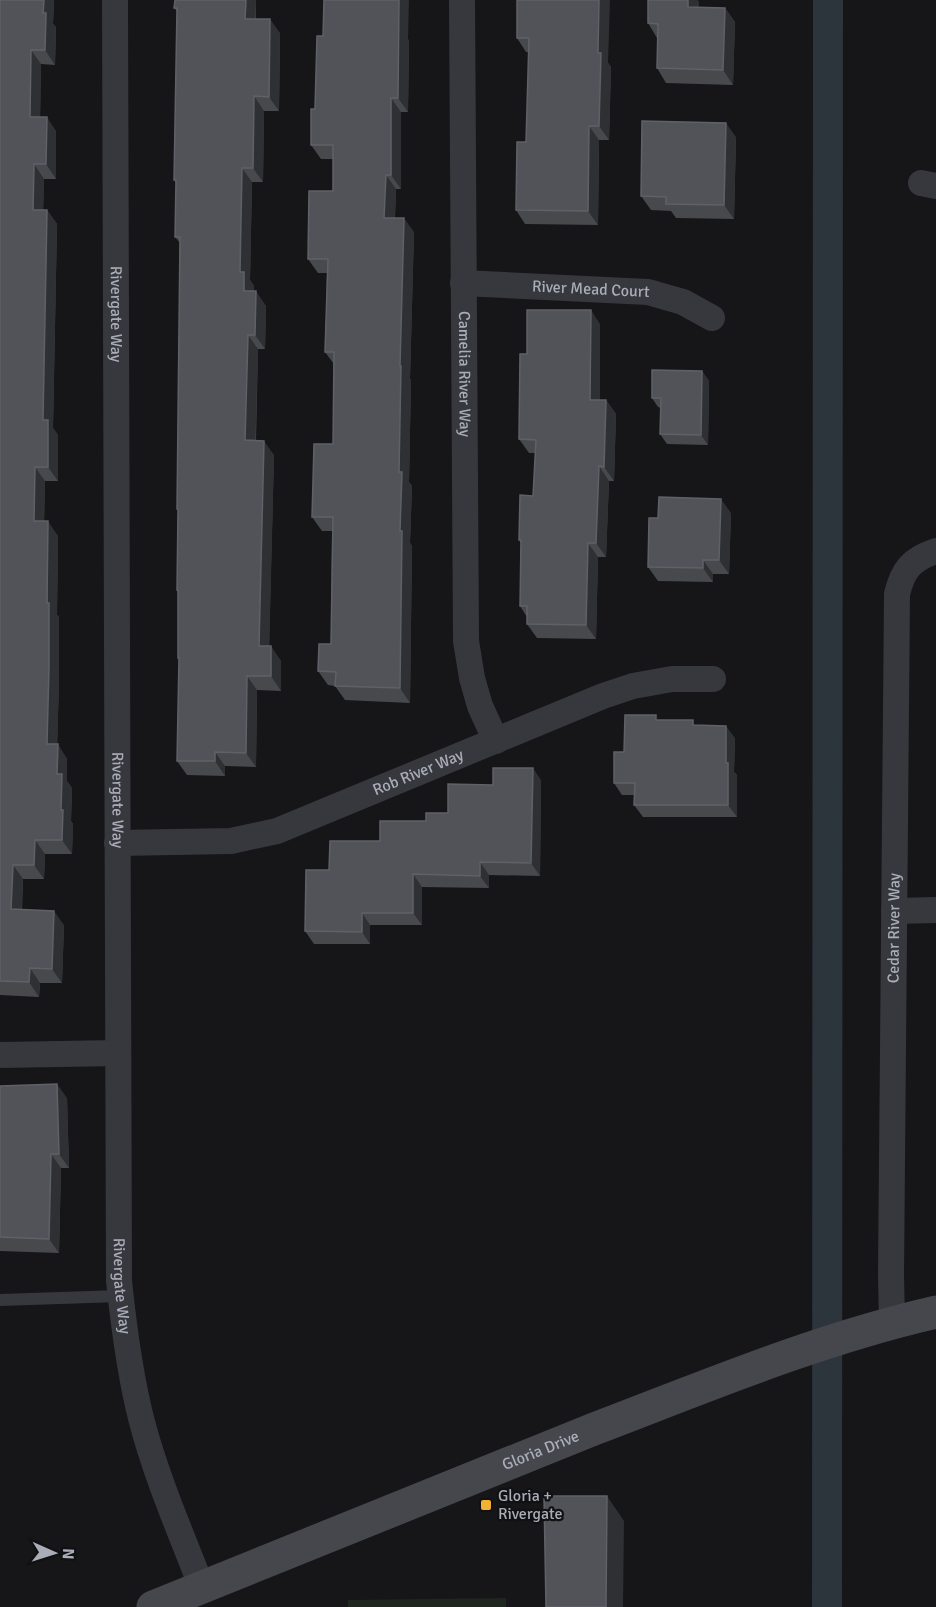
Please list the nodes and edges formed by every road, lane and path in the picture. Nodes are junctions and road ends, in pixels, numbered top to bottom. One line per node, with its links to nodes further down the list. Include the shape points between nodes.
1 (115, 0): 8 (street, Rivergate Way)
2 (462, 0): 3 (street, Camelia River Way)
3 (463, 283): 4 (street, River Mead Court, via 648,292 683,302); 7 (street, Camelia River Way, via 466,641 480,706)
4 (712, 318)
5 (936, 551): 9 (street, Cedar River Way, via 920,556 907,569 897,594)
6 (713, 679): 7 (street, Rob River Way, via 672,679 633,686)
7 (496, 741): 8 (street, Rob River Way, via 278,831 231,841)
8 (117, 843): 11 (street, Rivergate Way)
9 (894, 910): 10 (street); 16 (street, Cedar River Way)
10 (936, 910)
11 (118, 1053): 12 (street); 13 (street, Rivergate Way)
12 (0, 1055)
13 (120, 1296): 14 (lane); 17 (street, Rivergate Way, via 142,1423)
14 (0, 1300)
15 (936, 1312): 16 (street, Gloria Drive)
16 (892, 1322): 17 (street, Gloria Drive, via 791,1355 594,1429)
17 (201, 1587): 18 (street, Gloria Drive)
18 (153, 1607)

